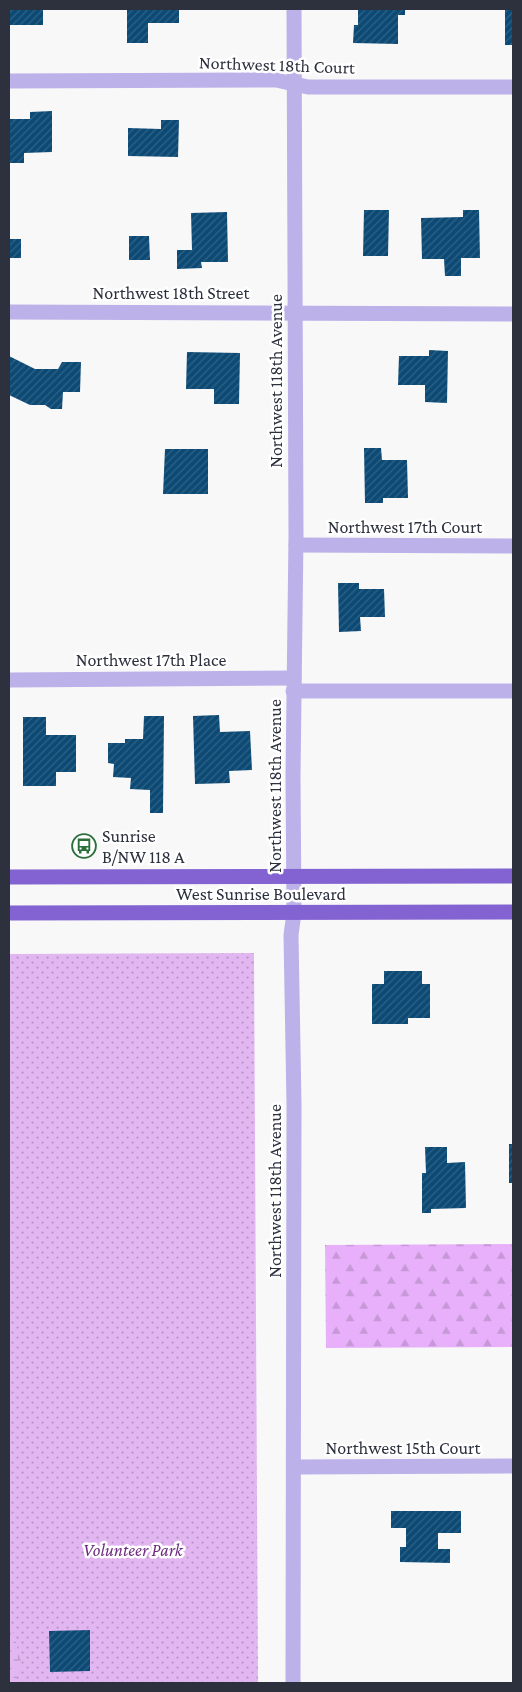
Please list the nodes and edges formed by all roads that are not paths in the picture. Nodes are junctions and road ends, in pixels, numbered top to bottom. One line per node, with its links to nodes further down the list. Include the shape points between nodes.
1 (294, 9): 3 (street, Northwest 118th Avenue)
2 (9, 81): 3 (street, Northwest 18th Court, via 276,80)
3 (294, 83): 4 (street, Northwest 18th Court, via 308,87); 6 (street, Northwest 118th Avenue)
4 (513, 88)
5 (9, 312): 6 (street, Northwest 18th Street)
6 (294, 312): 7 (street, Northwest 18th Street); 8 (street, Northwest 118th Avenue)
7 (513, 314)
8 (296, 545): 9 (street, Northwest 17th Court); 11 (street, Northwest 118th Avenue)
9 (513, 546)
10 (9, 680): 11 (street, Northwest 17th Place)
11 (294, 684): 12 (street, Northwest 17th Place); 13 (street, Northwest 118th Avenue)
12 (513, 691)
13 (294, 876): 14 (highway, West Sunrise Boulevard); 15 (highway, West Sunrise Boulevard); 18 (street, Northwest 118th Avenue)
14 (513, 876)
15 (9, 877)
16 (513, 912): 18 (highway, West Sunrise Boulevard)
17 (9, 913): 18 (highway, West Sunrise Boulevard)
18 (294, 913): 20 (street, Northwest 118th Avenue, via 291,935)
19 (513, 1466): 20 (street, Northwest 15th Court)
20 (294, 1467): 21 (street, Northwest 118th Avenue)
21 (293, 1683)

